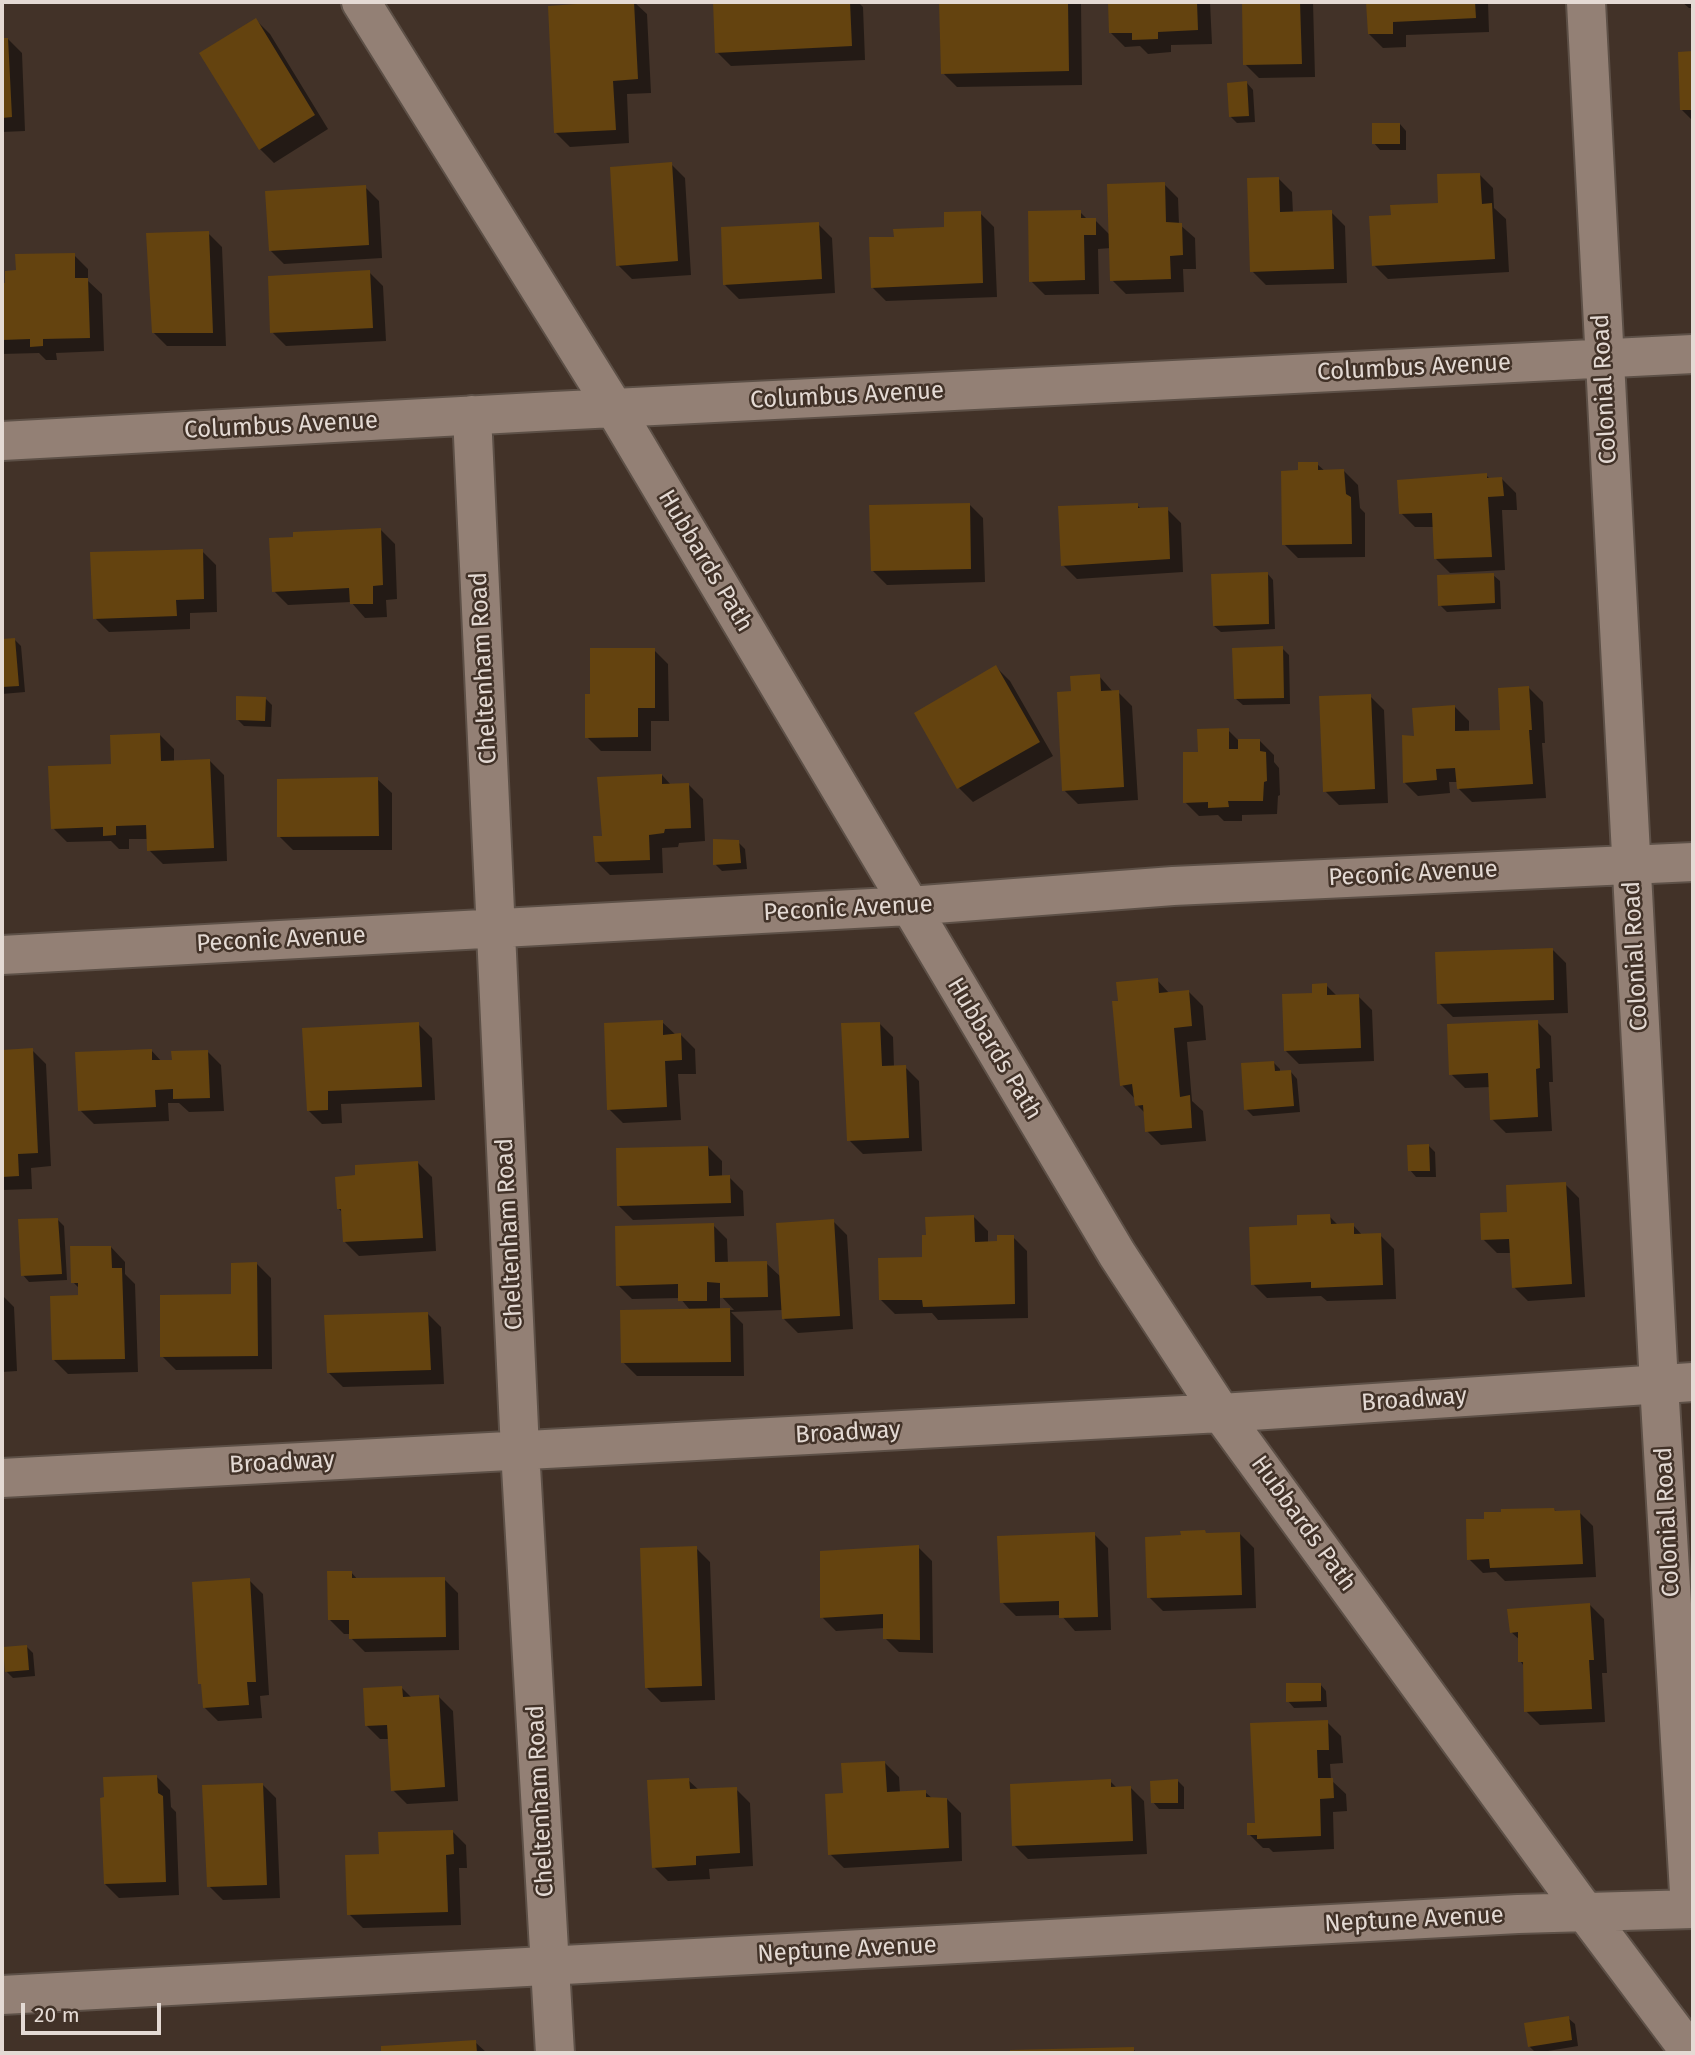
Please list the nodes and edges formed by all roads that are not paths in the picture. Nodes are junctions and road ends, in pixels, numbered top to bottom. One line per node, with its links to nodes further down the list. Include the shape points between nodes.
1 (361, 2): 5 (street, Hubbards Path)
2 (1586, 2): 4 (street, Colonial Road)
3 (1693, 354): 4 (street, Columbus Avenue)
4 (1603, 359): 5 (street, Columbus Avenue); 9 (street, Colonial Road)
5 (614, 408): 6 (street, Columbus Avenue); 10 (street, Hubbards Path)
6 (472, 415): 7 (street, Columbus Avenue); 11 (street, Cheltenham Road)
7 (2, 441)
8 (1693, 862): 9 (street, Peconic Avenue)
9 (1631, 864): 10 (street, Peconic Avenue, via 1173,886); 13 (street, Colonial Road)
10 (909, 906): 11 (street, Peconic Avenue); 14 (street, Hubbards Path, via 1117,1254)
11 (496, 928): 12 (street, Peconic Avenue); 15 (street, Cheltenham Road)
12 (2, 955)
13 (1676, 1383): 14 (street, Broadway); 17 (street, Colonial Road)
14 (1221, 1413): 15 (street, Broadway); 18 (street, Hubbards Path)
15 (520, 1451): 16 (street, Broadway); 19 (street, Cheltenham Road)
16 (2, 1478)
17 (1692, 1909): 18 (street, Neptune Avenue)
18 (1585, 1912): 19 (street, Neptune Avenue); 22 (street, Hubbards Path)
19 (551, 1965): 20 (street, Neptune Avenue); 21 (street, Cheltenham Road)
20 (2, 1995)
21 (555, 2053)
22 (1691, 2053)

